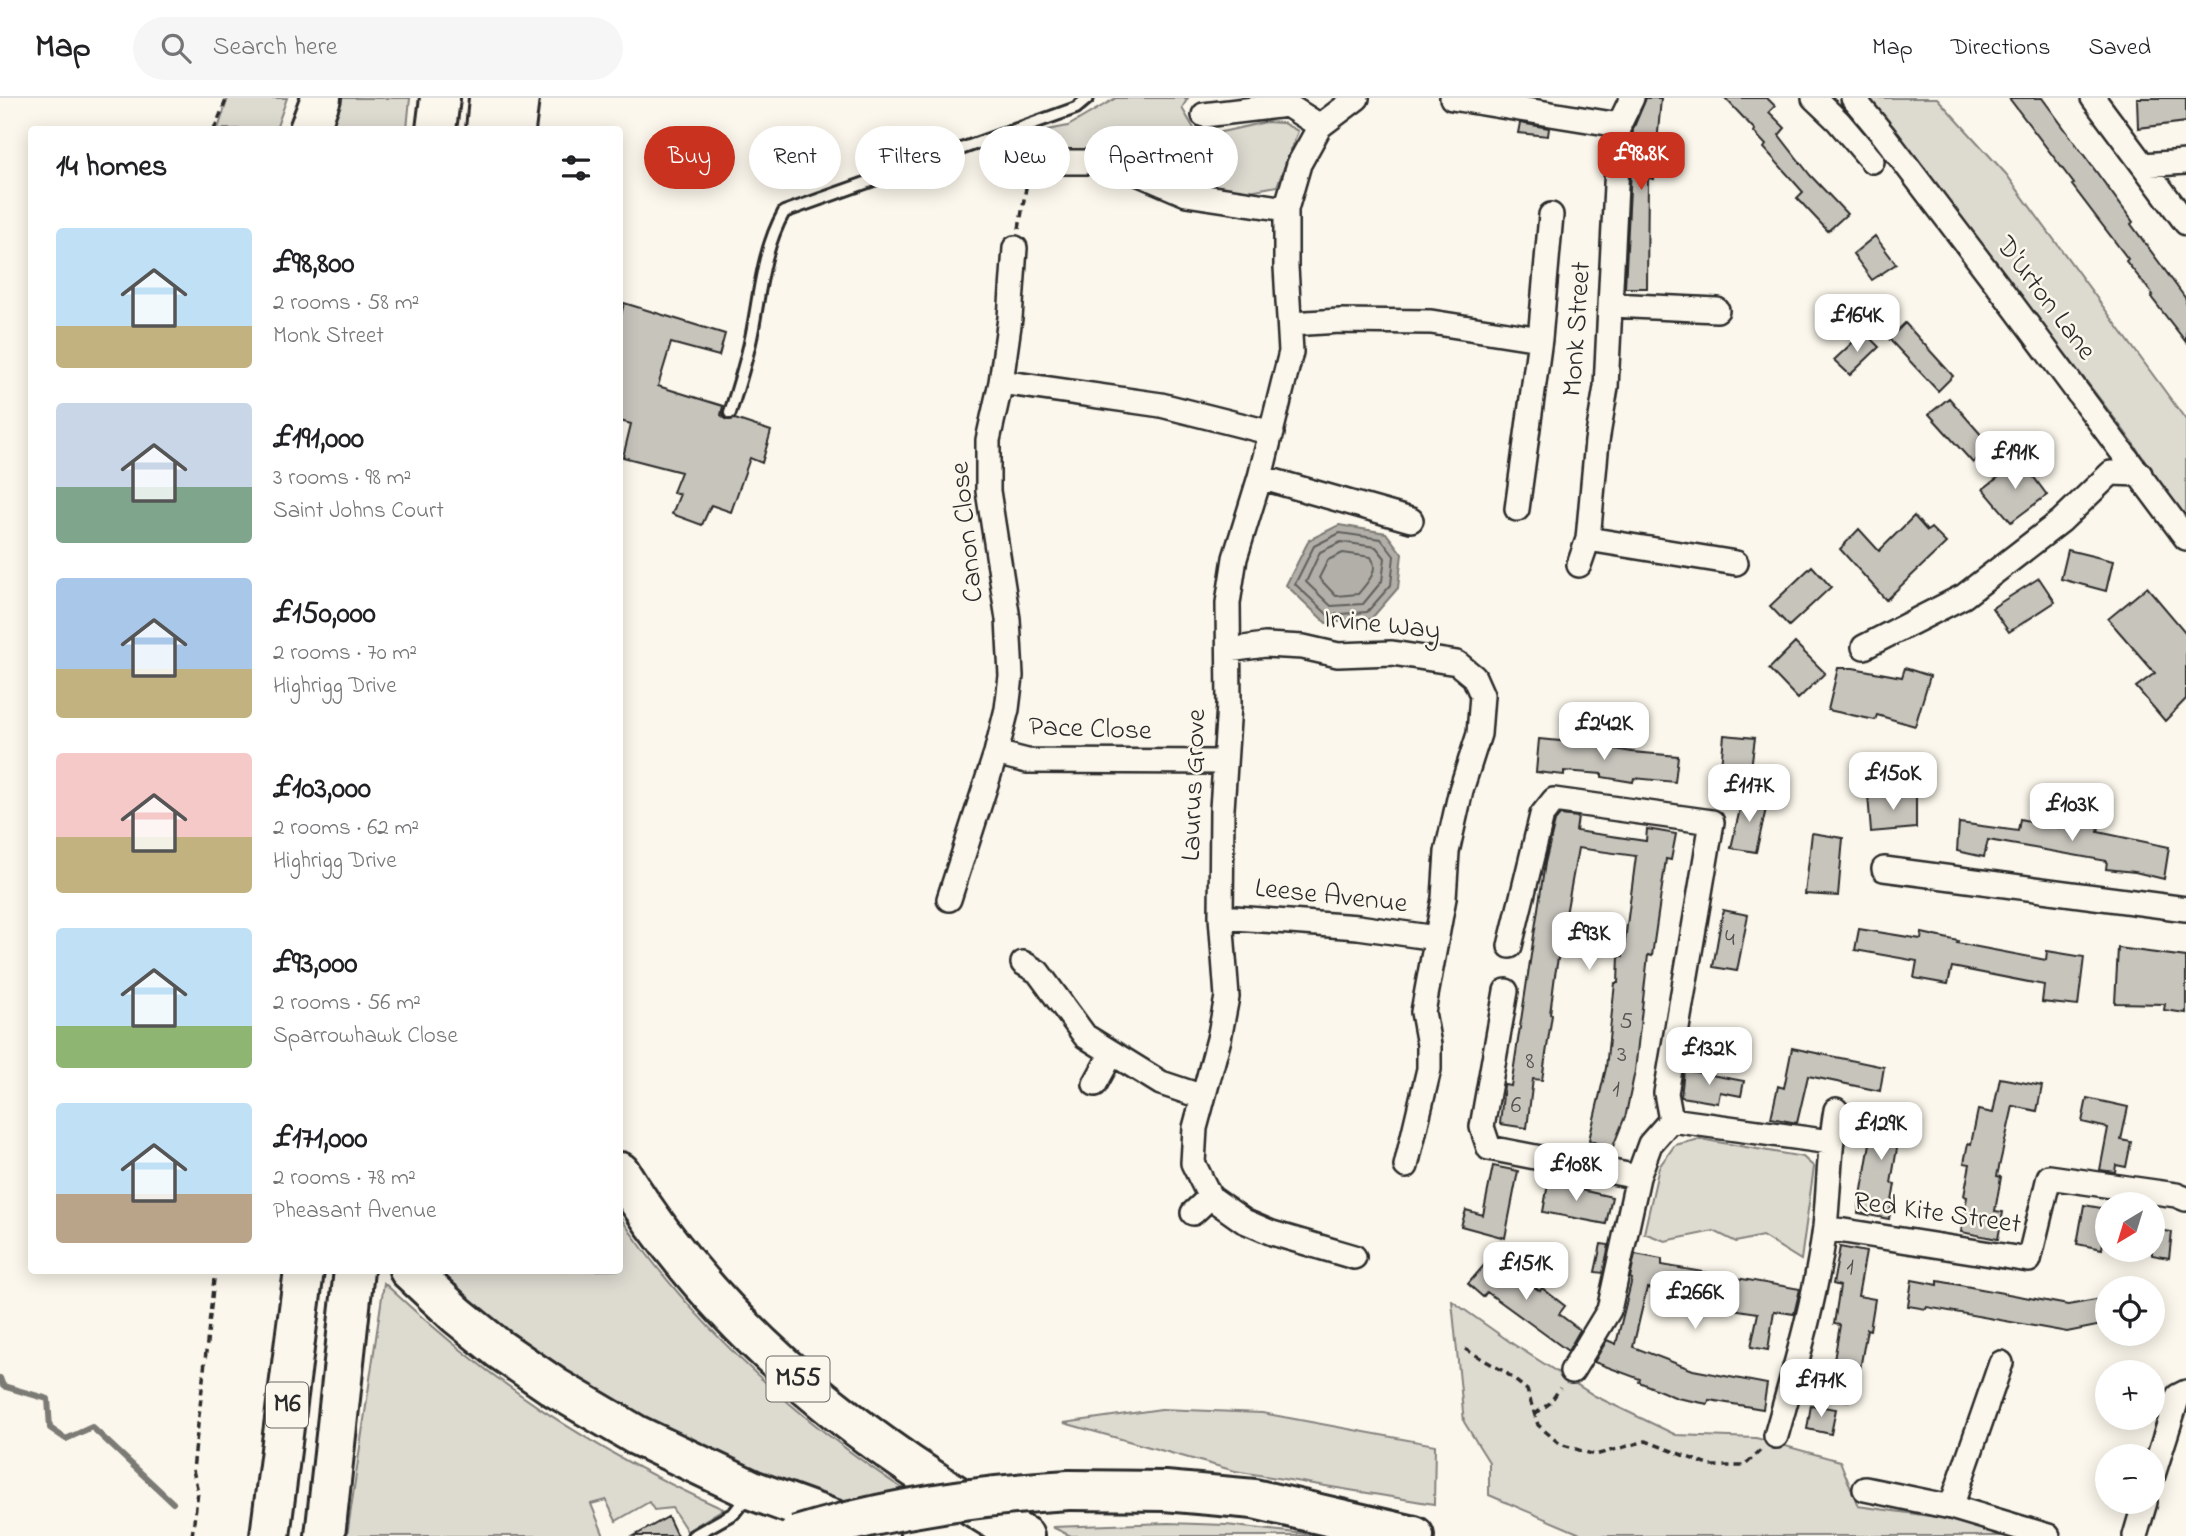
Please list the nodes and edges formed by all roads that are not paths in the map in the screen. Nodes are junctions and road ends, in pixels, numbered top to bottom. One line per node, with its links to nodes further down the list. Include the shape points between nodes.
1 (321, 98): 14 (highway)
2 (440, 98): 15 (highway)
3 (489, 98): 16 (highway)
4 (519, 98): 17 (highway)
5 (1088, 98): 32 (lane, via 1076,108 784,212 765,261)
6 (1357, 98): 18 (street, Laurus Grove)
7 (1452, 98): 13 (street)
8 (1632, 98): 13 (street, Monk Street)
9 (1814, 98): 19 (street)
10 (1853, 98): 34 (street, D'Urton Lane)
11 (2093, 98): 22 (street)
12 (1204, 115): 18 (street, via 1287,104)
13 (1619, 124): 27 (street, Monk Street)
14 (310, 126)
15 (436, 126)
16 (486, 126)
17 (516, 126)
18 (1320, 126): 23 (street, Laurus Grove, via 1299,163)
19 (1872, 161)
20 (1070, 162): 23 (street, via 1123,167 1186,194)
21 (2186, 162): 22 (street)
22 (2143, 164): 25 (street)
23 (1286, 209): 29 (street, Laurus Grove)
24 (1551, 215): 30 (street)
25 (2186, 223)
26 (1015, 248): 31 (street, Canon Close)
27 (1611, 305): 28 (street); 39 (street, Monk Street)
28 (1717, 310)
29 (1290, 324): 30 (street, via 1431,323); 33 (street, Laurus Grove, via 1291,352)
30 (1540, 339): 36 (street)
31 (1001, 382): 33 (street, via 1161,405); 44 (street, Canon Close, via 988,440 988,491 1008,619)
32 (730, 413)
33 (1272, 433): 35 (street, Laurus Grove)
34 (2140, 474): 38 (street, D'Urton Lane); 42 (street, via 2111,474 2061,521 1964,596)
35 (1260, 477): 37 (street); 43 (street, Laurus Grove, via 1235,558 1228,603)
36 (1517, 509)
37 (1411, 520)
38 (2186, 538)
39 (1588, 539): 40 (street); 41 (street, Monk Street)
40 (1736, 563)
41 (1579, 565)
42 (1864, 647)
43 (1229, 650): 46 (street, Laurus Grove); 47 (street, Irvine Way, via 1265,645 1338,655 1392,653 1457,663 1474,677 1482,695 1479,734)
44 (1011, 676): 45 (street, Pace Close)
45 (996, 752): 46 (street, Pace Close, via 1027,761); 49 (street, Pace Close)
46 (1224, 762): 51 (street, Laurus Grove)
47 (1469, 767): 52 (street, Leese Avenue, via 1447,852)
48 (1884, 869): 50 (street)
49 (949, 899)
50 (2186, 909)
51 (1221, 917): 52 (street, Leese Avenue); 58 (street, Laurus Grove, via 1227,998)
52 (1436, 938): 62 (street, Leese Avenue, via 1423,1012 1429,1069)
53 (1510, 946): 60 (street, via 1542,815 1554,800 1712,822 1666,1093)
54 (1023, 963): 56 (street, via 1038,972 1085,1035)
55 (1506, 991): 64 (street, via 1482,1127 1489,1148)
56 (1112, 1052): 57 (street); 58 (street, via 1161,1083)
57 (1095, 1083)
58 (1203, 1097): 65 (street, Laurus Grove, via 1193,1163)
59 (1836, 1110): 61 (street)
60 (1671, 1121): 61 (street); 64 (street, via 1650,1143)
61 (1830, 1142): 68 (street)
62 (1406, 1166)
63 (623, 1177): 87 (highway, M55, via 672,1250 798,1378 908,1464)
64 (1638, 1177): 74 (street, via 1609,1310)
65 (1210, 1197): 67 (street); 69 (street, Laurus Grove, via 1244,1221 1272,1233)
66 (2186, 1199): 68 (street, Red Kite Street, via 2049,1177 2029,1260)
67 (1193, 1213)
68 (1825, 1228): 76 (street, via 1804,1335)
69 (1354, 1257)
70 (304, 1274): 82 (highway, M6)
71 (354, 1274): 83 (highway, M6)
72 (413, 1274): 79 (highway, via 499,1349 556,1388 636,1435)
73 (2001, 1363): 80 (street)
74 (1572, 1371)
75 (2186, 1392): 77 (street, via 2178,1396)
76 (1776, 1436)
77 (2163, 1444)
78 (1865, 1489): 80 (street)
79 (751, 1490): 84 (lane, via 734,1513); 86 (highway)
80 (1951, 1507): 89 (street)
81 (2141, 1514): 90 (street)
82 (270, 1536)
83 (324, 1536)
84 (693, 1536)
85 (797, 1536): 88 (highway, bridge, via 871,1515 1016,1493 1069,1490 1165,1491 1254,1499)
86 (879, 1536)
87 (1024, 1536)
88 (1414, 1536)
89 (2048, 1536)
90 (2134, 1536)

